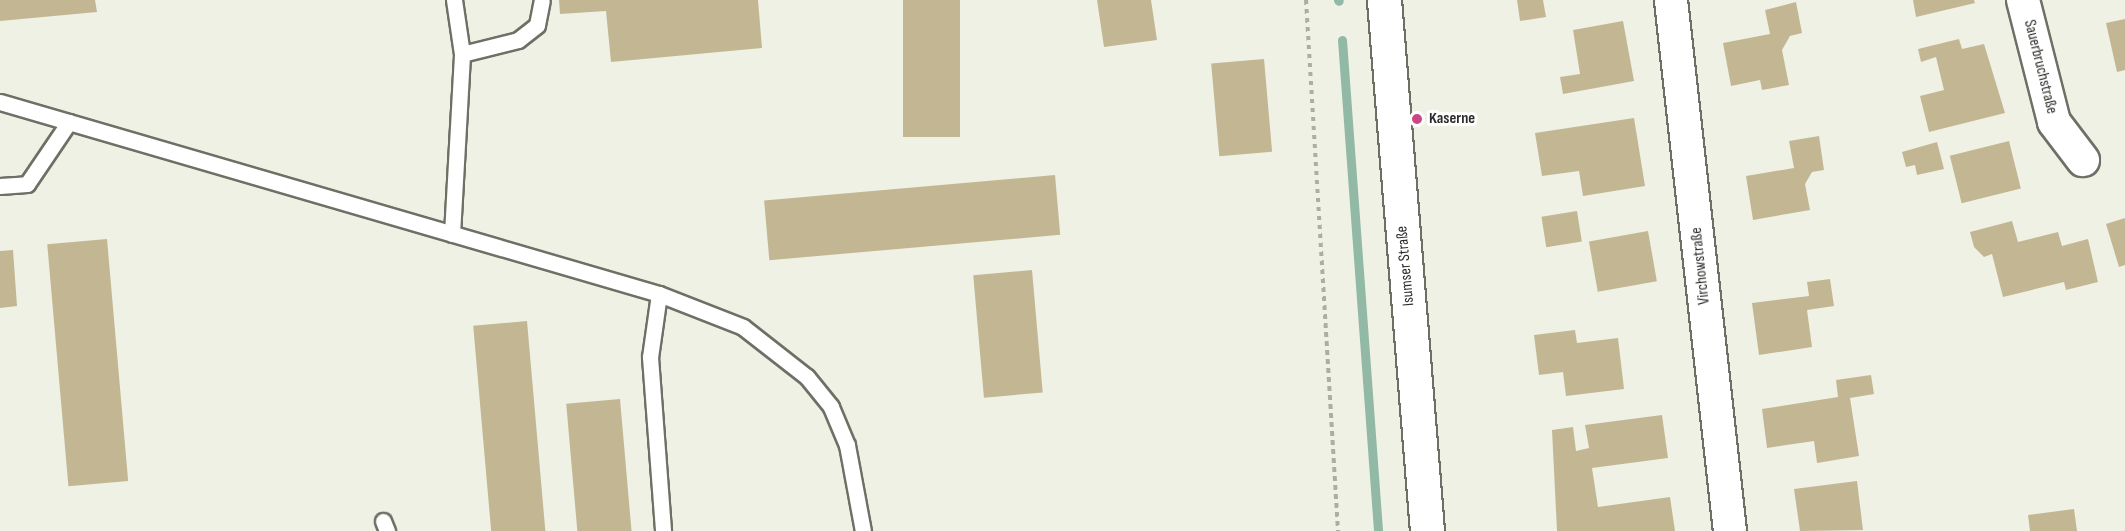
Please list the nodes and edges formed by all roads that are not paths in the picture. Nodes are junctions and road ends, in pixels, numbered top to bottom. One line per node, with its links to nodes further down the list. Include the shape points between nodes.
1 (454, 0): 6 (lane)
2 (542, 0): 6 (lane, via 537,25 518,40)
3 (1384, 0): 15 (street, Isumser Straße)
4 (1671, 0): 16 (street, Virchowstraße)
5 (2024, 0): 9 (street, Sauerbruchstraße, via 2054,122)
6 (462, 54): 11 (lane)
7 (0, 102): 8 (lane)
8 (69, 122): 10 (lane, via 27,184); 11 (lane)
9 (2083, 160)
10 (0, 186)
11 (452, 234): 12 (lane)
12 (659, 294): 13 (lane, via 650,357); 14 (lane, via 743,327 807,377 831,406 847,445)
13 (663, 531)
14 (862, 531)
15 (1427, 531)
16 (1730, 531)

